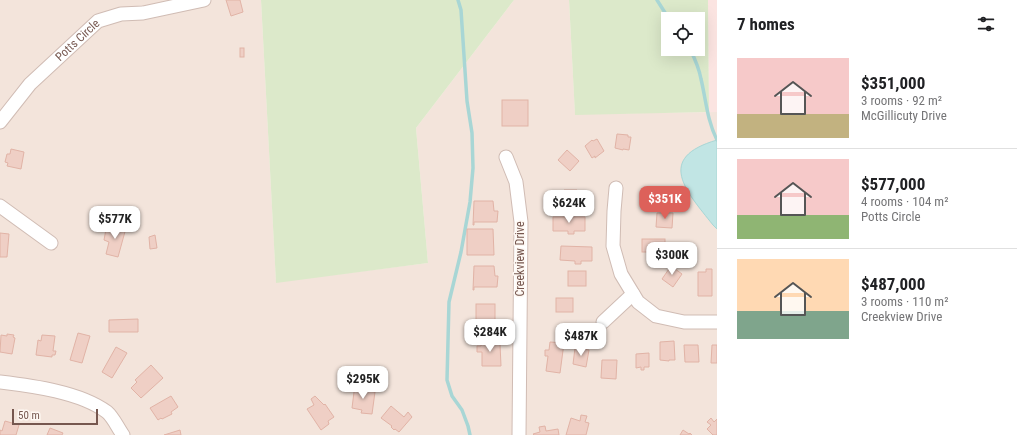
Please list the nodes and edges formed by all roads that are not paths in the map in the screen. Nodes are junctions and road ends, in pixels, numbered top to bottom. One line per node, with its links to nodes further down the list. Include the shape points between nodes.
1 (204, 0): 2 (street, Potts Circle, via 121,14 98,21 30,84)
2 (0, 122)
3 (506, 157): 12 (street, Creekview Drive, via 516,182 521,222)
4 (616, 188): 7 (street, via 613,246 621,274)
5 (0, 206): 6 (street)
6 (51, 243)
7 (633, 294): 8 (street); 9 (street, via 638,302 656,316 684,322)
8 (603, 322)
9 (717, 322)
10 (0, 382): 11 (street, via 85,399 108,413)
11 (123, 435)
12 (519, 435)

